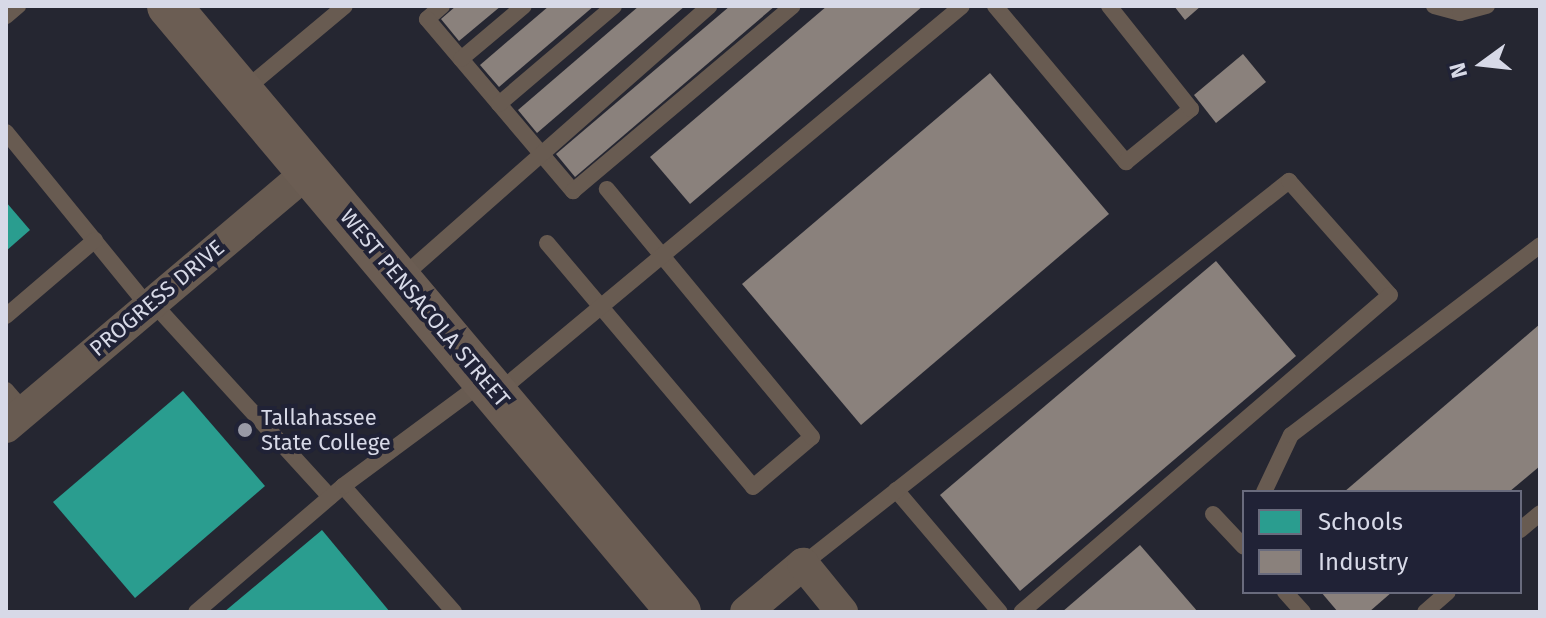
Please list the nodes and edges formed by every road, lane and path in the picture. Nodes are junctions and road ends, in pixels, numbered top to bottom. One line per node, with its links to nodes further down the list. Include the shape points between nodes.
1 (18, 6): 14 (lane)
2 (169, 6): 16 (main road, WEST PENSACOLA STREET)
3 (345, 6): 16 (lane)
4 (442, 6): 15 (lane, via 427,19)
5 (524, 6): 15 (lane)
6 (614, 6): 17 (lane)
7 (709, 6): 19 (lane)
8 (793, 6): 19 (lane, via 573,191)
9 (962, 6): 25 (lane)
10 (995, 6): 11 (lane, via 1126,162 1191,109)
11 (1109, 6)
12 (1434, 6): 13 (lane, via 1460,13)
13 (1487, 6)
14 (6, 16)
15 (461, 59): 17 (lane)
16 (242, 93): 20 (main road, WEST PENSACOLA STREET)
17 (499, 104): 19 (lane)
18 (6, 132): 22 (lane)
19 (541, 154): 26 (lane)
20 (309, 171): 26 (main road, WEST PENSACOLA STREET); 27 (street, PROGRESS DRIVE)
21 (607, 189): 25 (lane)
22 (95, 240): 27 (lane); 29 (lane)
23 (547, 243): 28 (lane)
24 (1540, 245): 33 (lane, via 1291,435)
25 (662, 256): 28 (lane); 28 (lane, via 812,437 753,487)
26 (400, 279): 30 (main road, WEST PENSACOLA STREET)
27 (150, 304): 31 (street, PROGRESS DRIVE); 34 (lane)
28 (601, 307): 30 (lane)
29 (6, 316)
30 (491, 387): 34 (lane); 44 (main road, WEST PENSACOLA STREET)
31 (12, 409)
32 (896, 490): 39 (lane); 47 (lane); 48 (lane, via 1289,181 1390,295)
33 (1265, 490)
34 (336, 491): 42 (lane); 43 (lane)
35 (1540, 513): 37 (lane)
36 (1213, 514): 38 (lane)
37 (1522, 528)
38 (1242, 545)
39 (803, 564): 45 (street); 46 (street)
40 (1287, 594): 49 (lane)
41 (1446, 594): 50 (lane)
42 (196, 612)
43 (454, 612)
44 (679, 612)
45 (746, 612)
46 (842, 612)
47 (1000, 612)
48 (1022, 612)
49 (1303, 612)
50 (1425, 612)

